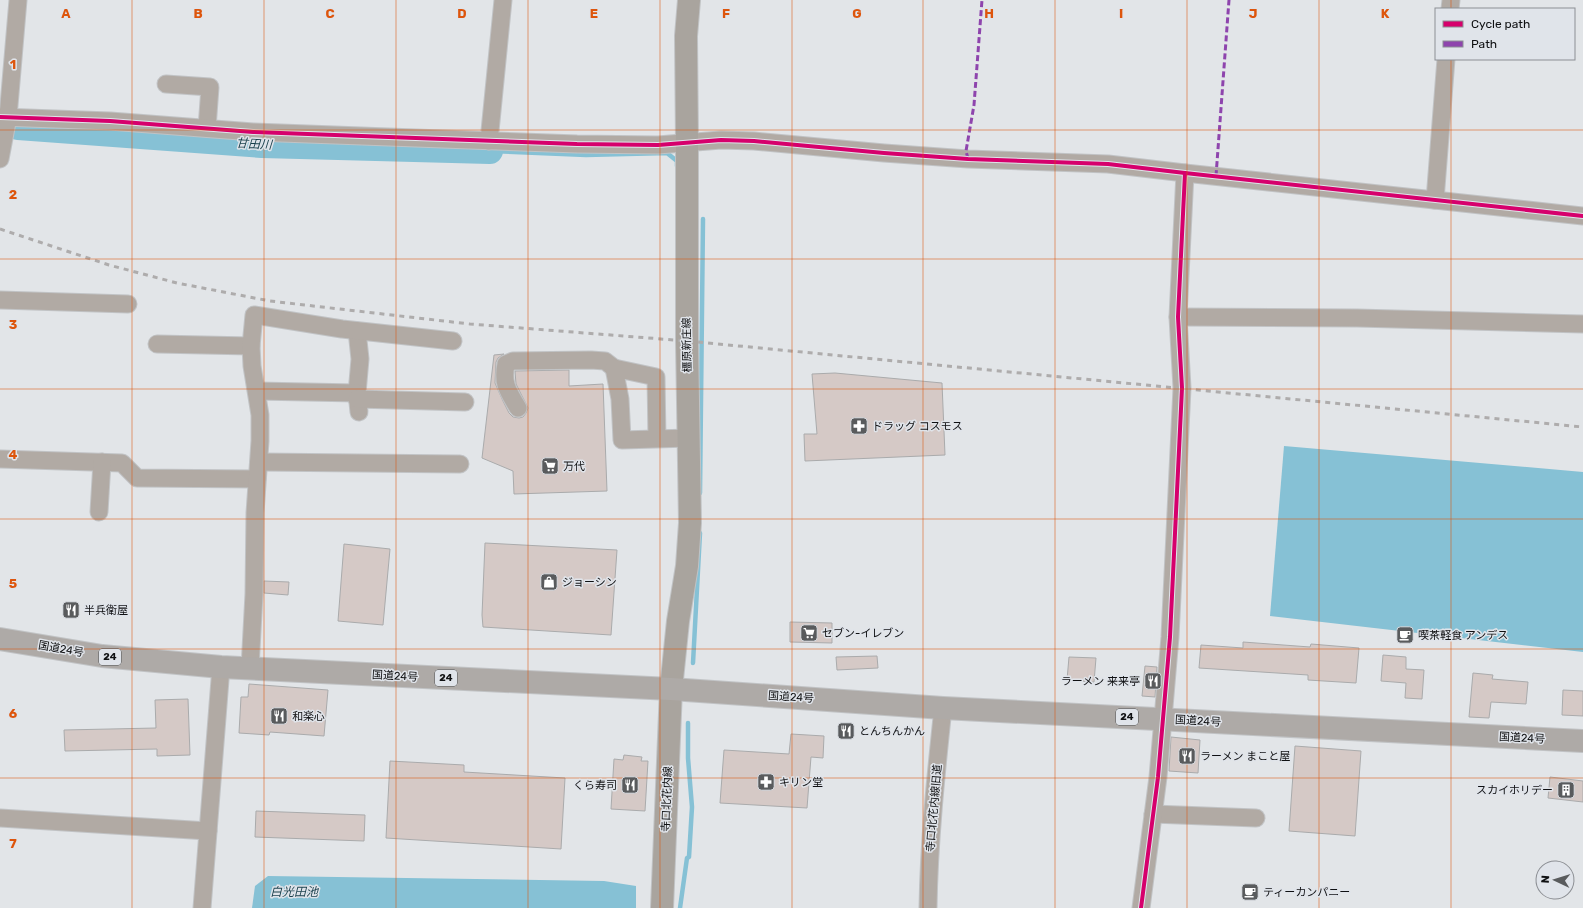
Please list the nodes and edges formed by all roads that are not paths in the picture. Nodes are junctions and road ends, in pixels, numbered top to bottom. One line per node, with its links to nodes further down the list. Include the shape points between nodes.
1 (18, 0): 6 (street)
2 (503, 0): 8 (street)
3 (688, 0): 9 (main road, 橿原新庄線)
4 (1446, 60): 12 (street)
5 (166, 84): 7 (street, via 210,87)
6 (4, 117): 7 (street); 10 (street)
7 (207, 128): 8 (street)
8 (489, 141): 9 (street)
9 (688, 144): 11 (street, via 721,140 754,141 968,159 1108,164); 27 (main road, 橿原新庄線)
10 (0, 159)
11 (1186, 173): 12 (street); 16 (street)
12 (1435, 200): 13 (street)
13 (1583, 216)
14 (0, 300): 15 (street)
15 (128, 304)
16 (1178, 317): 17 (street, via 1357,318); 39 (street, via 1182,388)
17 (1583, 324)
18 (357, 331): 19 (street); 21 (street, via 254,315); 24 (street, via 360,359)
19 (453, 341)
20 (157, 344): 21 (street)
21 (251, 346): 23 (street)
22 (614, 368): 26 (street, via 605,361 591,360 513,361 506,364 504,375 506,388); 28 (street, via 656,377); 28 (street, via 620,399 622,440)
23 (257, 391): 24 (street); 32 (street, via 260,415)
24 (358, 401): 25 (street)
25 (465, 402)
26 (518, 408)
27 (689, 438): 28 (street); 37 (main road, 橿原新庄線, via 689,546)
28 (657, 439)
29 (0, 459): 30 (street)
30 (102, 462): 32 (street, via 122,463 137,478); 33 (street)
31 (460, 464): 32 (street)
32 (258, 470): 36 (street)
33 (99, 512)
34 (0, 639): 35 (highway, 国道24号 / 24, via 102,656)
35 (221, 667): 36 (highway, 国道24号 / 24); 44 (street)
36 (250, 668): 37 (highway, 国道24号 / 24)
37 (671, 689): 38 (highway, 国道24号 / 24); 46 (main road, 寺口北花内線)
38 (943, 708): 39 (highway, 国道24号 / 24); 47 (street, 寺口北花内線旧道, via 932,821)
39 (1164, 719): 40 (highway, 国道24号 / 24); 41 (street)
40 (1583, 741)
41 (1153, 814): 43 (street); 48 (street)
42 (0, 818): 44 (street)
43 (1256, 818)
44 (208, 831): 45 (street)
45 (202, 908)
46 (662, 908)
47 (928, 908)
48 (1141, 908)

